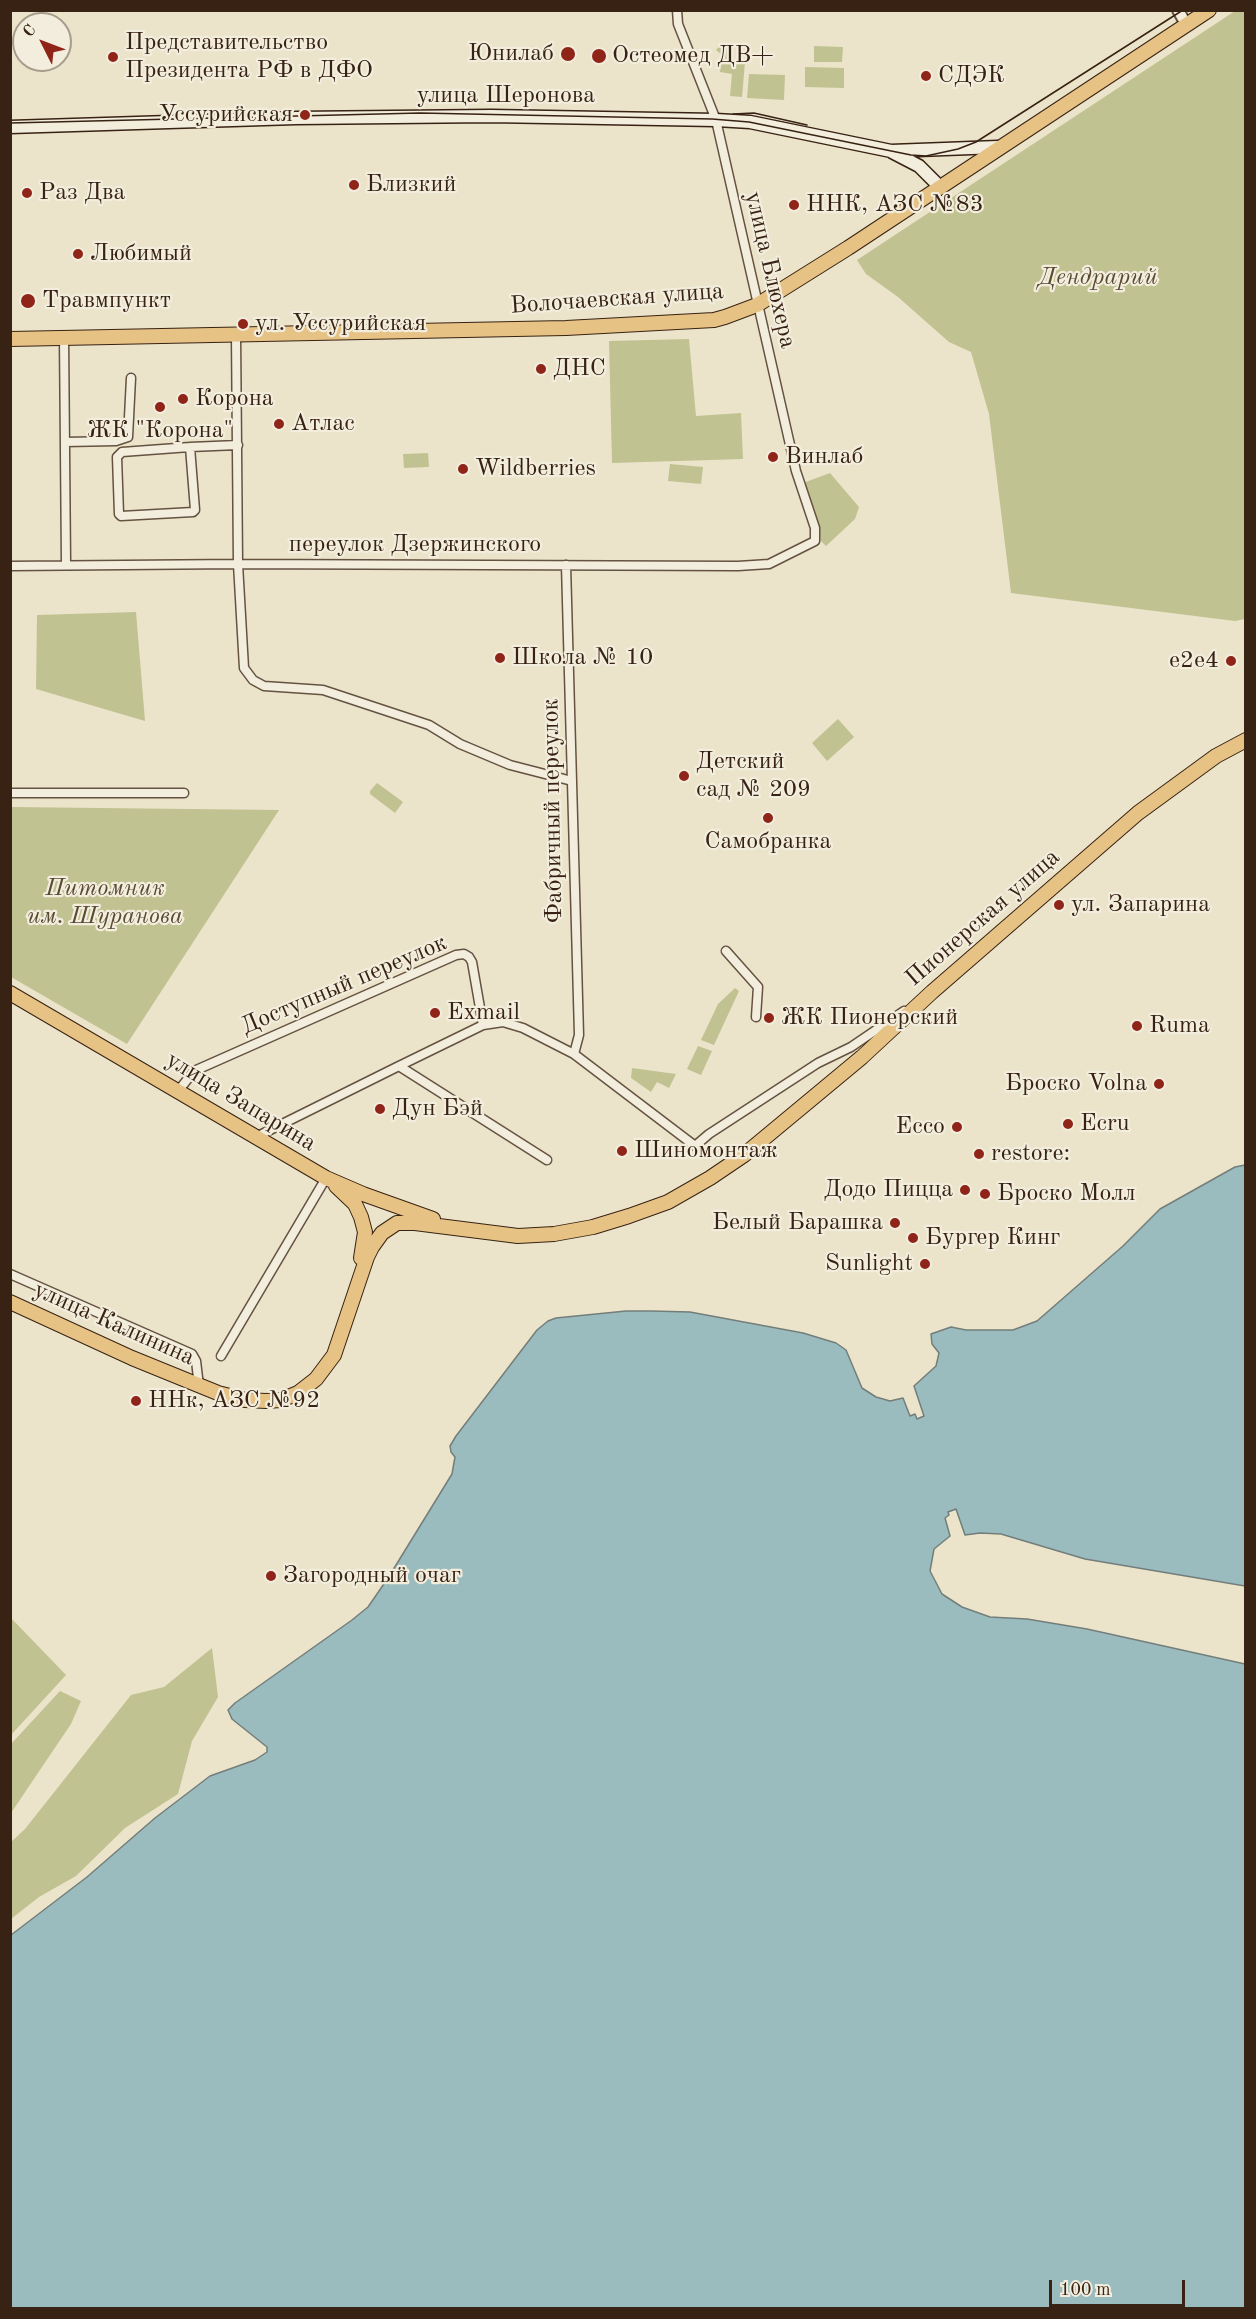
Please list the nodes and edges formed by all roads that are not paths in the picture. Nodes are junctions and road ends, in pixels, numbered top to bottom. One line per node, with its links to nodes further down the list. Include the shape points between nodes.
1 (677, 10): 5 (street, улица Блюхера, via 678,24)
2 (1178, 10): 4 (street)
3 (1209, 10): 4 (main road, Волочаевская улица)
4 (1186, 24): 7 (main road, Волочаевская улица)
5 (716, 120): 6 (main road, улица Шеронова, via 491,116); 8 (main road, улица Шеронова, via 750,122); 10 (street, улица Блюхера)
6 (10, 127)
7 (998, 147): 8 (main road, улица Шеронова); 9 (main road, Волочаевская улица)
8 (891, 151): 9 (main road, via 919,166)
9 (940, 187): 10 (main road, Волочаевская улица)
10 (757, 305): 11 (main road, Волочаевская улица, via 714,320 566,328); 18 (street, улица Блюхера, via 795,471 815,528)
11 (236, 334): 12 (main road, Волочаевская улица); 16 (street)
12 (64, 337): 13 (main road, Волочаевская улица); 15 (street)
13 (10, 339)
14 (131, 378): 15 (street, via 128,437 116,441)
15 (65, 442): 19 (street)
16 (238, 445): 17 (street); 20 (street)
17 (190, 447): 17 (street, via 119,454 119,514 193,512)
18 (815, 541): 21 (street, переулок Дзержинского, via 769,564)
19 (66, 564): 20 (street, переулок Дзержинского); 22 (street, переулок Дзержинского)
20 (238, 564): 21 (street, переулок Дзержинского); 24 (street, via 244,668 253,680 264,686 323,690 429,725 460,744 510,765)
21 (566, 565): 24 (street, Фабричный переулок)
22 (10, 566)
23 (1245, 740): 28 (main road, Пионерская улица, via 1216,756 1138,813)
24 (572, 781): 32 (street, Фабричный переулок, via 579,1035)
25 (10, 793): 26 (street)
26 (184, 793)
27 (726, 951): 30 (street, via 758,987)
28 (932, 992): 32 (street, via 695,1146); 38 (main road, Пионерская улица, via 862,1058 744,1155 668,1202 593,1227 554,1234 518,1236)
29 (10, 993): 34 (main road, улица Запарина)
30 (756, 1017)
31 (483, 1025): 32 (street, via 503,1022 523,1028); 33 (street); 34 (street, Доступный переулок, via 472,962 464,954 456,955 194,1071)
32 (574, 1054)
33 (399, 1066): 35 (street); 36 (street)
34 (178, 1090): 35 (main road, улица Запарина)
35 (256, 1137): 37 (main road, улица Запарина)
36 (547, 1160)
37 (326, 1178): 38 (main road, улица Запарина); 40 (main road, via 355,1204 365,1233); 42 (street)
38 (458, 1228): 40 (main road, via 397,1223 382,1233 372,1247)
39 (10, 1274): 43 (street, улица Калинина, via 192,1354)
40 (354, 1296): 43 (main road, улица Калинина, via 334,1355 316,1379 298,1393 281,1400 245,1400)
41 (10, 1302): 43 (main road, улица Калинина)
42 (221, 1356)
43 (199, 1386)

